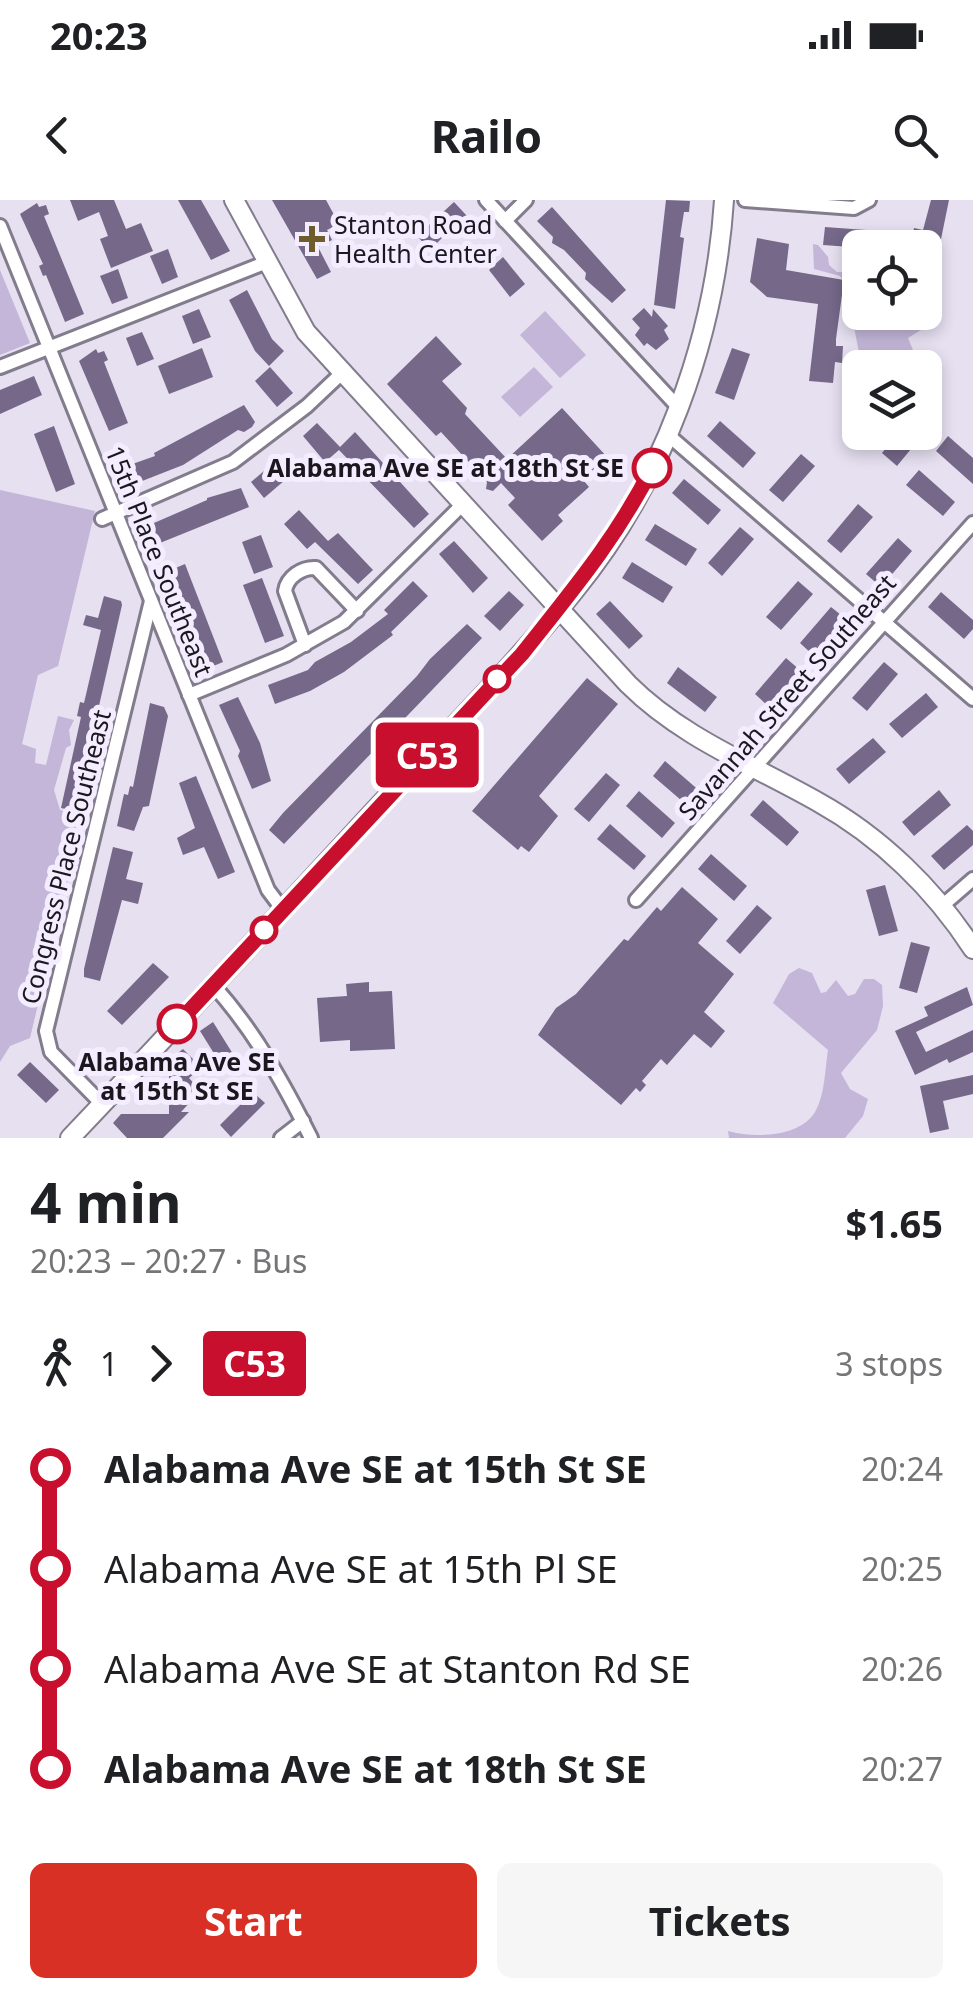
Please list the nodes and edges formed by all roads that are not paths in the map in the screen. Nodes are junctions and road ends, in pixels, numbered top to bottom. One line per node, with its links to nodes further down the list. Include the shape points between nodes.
1 (234, 200): 9 (main road)
2 (486, 200): 7 (street)
3 (526, 200): 7 (street)
4 (724, 200): 13 (main road, via 711,298)
5 (745, 200): 6 (street, via 854,208)
6 (868, 200)
7 (504, 221): 13 (street)
8 (0, 226): 10 (street, 15th Place Southeast)
9 (267, 262): 10 (street); 12 (main road, via 302,327)
10 (50, 348): 11 (street); 16 (street, 15th Place Southeast)
11 (0, 368)
12 (343, 372): 15 (main road); 16 (street, via 233,462)
13 (678, 407): 14 (main road)
14 (667, 434): 20 (main road, via 613,537); 22 (street)
15 (464, 504): 20 (main road); 21 (street)
16 (116, 513): 17 (street); 19 (street, 15th Place Southeast)
17 (102, 519)
18 (973, 523): 22 (street, Savannah Street Southeast)
19 (151, 601): 24 (street, 15th Place Southeast); 33 (street, Congress Place Southeast, via 46,1032 50,1052)
20 (559, 608): 26 (main road, via 650,704); 30 (main road)
21 (357, 610): 23 (street); 23 (street, via 316,568 291,578 285,591)
22 (883, 620): 25 (street); 26 (street, Savannah Street Southeast)
23 (305, 645): 24 (street)
24 (189, 695): 30 (street, 15th Place Southeast, via 268,890)
25 (973, 700)
26 (755, 768): 28 (street, Savannah Street Southeast); 29 (main road, via 862,830)
27 (973, 879): 29 (street)
28 (636, 900)
29 (942, 906): 31 (main road)
30 (284, 910): 32 (main road)
31 (973, 949)
32 (213, 985): 33 (main road); 34 (street, via 266,1056)
33 (102, 1104): 35 (main road)
34 (303, 1122): 36 (street); 37 (street)
35 (70, 1138)
36 (280, 1138)
37 (311, 1138)

